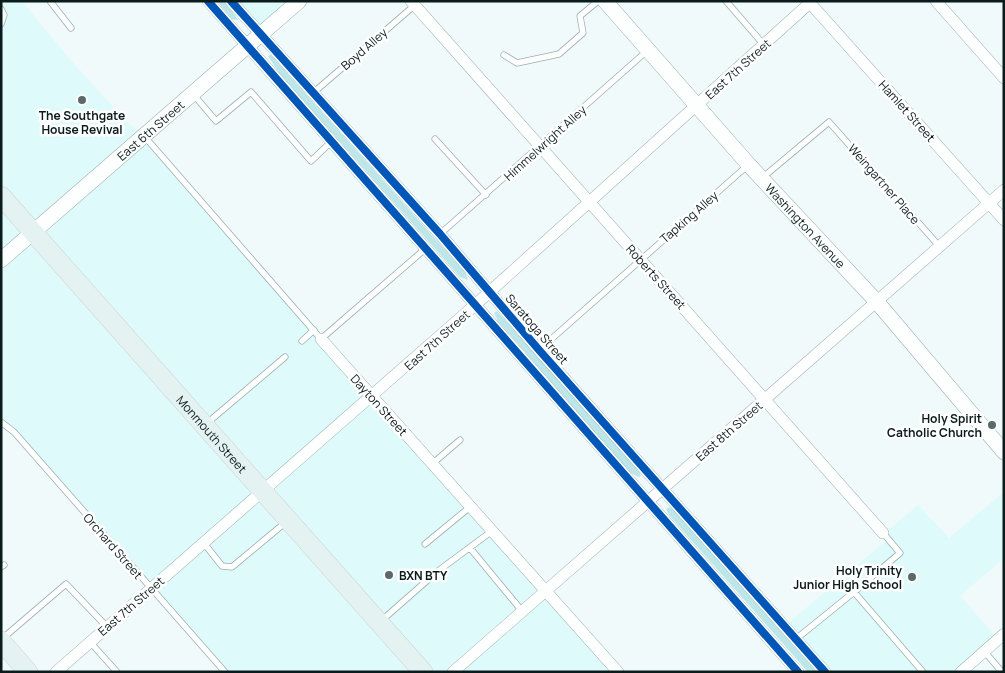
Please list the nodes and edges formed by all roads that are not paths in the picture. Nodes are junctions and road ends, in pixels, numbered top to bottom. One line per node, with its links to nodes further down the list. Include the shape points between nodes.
1 (50, 1): 13 (lane)
2 (208, 1): 16 (street)
3 (232, 1): 14 (street, Saratoga Street)
4 (299, 1): 14 (street, East 6th Street)
5 (598, 1): 18 (lane, via 580,16 583,33 559,54 517,63)
6 (605, 1): 17 (street, Washington Avenue)
7 (726, 1): 15 (lane)
8 (936, 1): 19 (street)
9 (810, 2): 15 (street, East 7th Street); 33 (street, Hamlet Street)
10 (413, 3): 20 (lane, Boyd Alley); 26 (street, Roberts Street)
11 (1, 9): 12 (lane, via 4,15)
12 (1, 24)
13 (71, 28)
14 (261, 35): 16 (street, East 6th Street); 20 (street, Saratoga Street)
15 (764, 45): 22 (street, East 7th Street)
16 (248, 46): 21 (street, East 6th Street); 25 (street)
17 (648, 50): 22 (street, Washington Avenue); 26 (lane, Himmelwright Alley)
18 (504, 55)
19 (1004, 78)
20 (313, 93): 36 (street, Saratoga Street)
21 (193, 94): 23 (street, East 6th Street); 25 (lane, via 216,121 251,92 311,161)
22 (698, 106): 27 (street, Washington Avenue); 32 (street, East 7th Street)
23 (144, 136): 35 (street, East 6th Street); 44 (lane, Dayton Street)
24 (435, 139): 30 (lane)
25 (332, 142): 38 (street)
26 (541, 148): 30 (lane, Himmelwright Alley); 32 (street, Roberts Street)
27 (749, 164): 28 (street, Washington Avenue); 40 (lane, Tapking Alley)
28 (761, 178): 37 (lane, Weingartner Place, via 829,122); 42 (street, Washington Avenue)
29 (1004, 190): 33 (street, East 8th Street)
30 (486, 195): 36 (lane, Himmelwright Alley)
31 (1, 196): 35 (main road, Monmouth Street)
32 (590, 202): 40 (street, Roberts Street); 41 (street, East 7th Street)
33 (988, 203): 34 (street, Hamlet Street); 37 (street, East 8th Street)
34 (1004, 220)
35 (34, 231): 39 (street, East 6th Street); 51 (main road, Monmouth Street)
36 (440, 234): 41 (street, Saratoga Street)
37 (940, 247): 42 (street, East 8th Street)
38 (425, 249): 43 (street); 44 (lane)
39 (1, 260)
40 (640, 260): 46 (lane, Tapking Alley); 49 (street, Roberts Street)
41 (490, 292): 43 (street, East 7th Street); 46 (street, Saratoga Street)
42 (877, 302): 49 (street, East 8th Street); 53 (street, Washington Avenue)
43 (475, 305): 48 (street, East 7th Street); 57 (street)
44 (317, 335): 45 (lane); 48 (street, Dayton Street)
45 (302, 341)
46 (539, 350): 55 (street, Saratoga Street)
47 (285, 357): 51 (lane)
48 (371, 398): 54 (street, Dayton Street); 56 (street, East 7th Street)
49 (765, 399): 55 (street, East 8th Street); 61 (street, Roberts Street)
50 (1, 422): 65 (lane, Orchard Street, via 14,432)
51 (205, 426): 56 (main road, Monmouth Street)
52 (460, 440): 54 (lane)
53 (1004, 452)
54 (432, 464): 58 (street, Dayton Street)
55 (663, 488): 57 (street, East 8th Street); 72 (street, Saratoga Street)
56 (262, 490): 59 (main road, Monmouth Street); 62 (street, East 7th Street)
57 (649, 502): 66 (street, East 8th Street); 83 (street)
58 (470, 507): 60 (street, Dayton Street); 63 (lane)
59 (289, 520): 62 (lane, via 232,567 222,566); 69 (main road, Monmouth Street)
60 (492, 530): 64 (lane); 66 (street, Dayton Street)
61 (883, 533): 67 (lane, Roberts Street, via 900,553)
62 (203, 542): 65 (street, East 7th Street)
63 (425, 544)
64 (470, 548): 68 (lane); 69 (lane)
65 (151, 589): 70 (street, East 7th Street); 79 (lane, Orchard Street)
66 (546, 590): 68 (street, East 8th Street); 82 (street, Dayton Street)
67 (854, 592): 72 (lane); 85 (lane)
68 (522, 611): 81 (street, East 8th Street)
69 (379, 622): 80 (main road, Monmouth Street)
70 (107, 627): 73 (lane, via 66,584); 74 (street, East 7th Street)
71 (1004, 634): 75 (street)
72 (796, 639): 84 (street, Saratoga Street)
73 (1, 640): 76 (main road)
74 (90, 642): 77 (street, East 7th Street); 78 (lane)
75 (984, 651): 86 (street); 87 (lane)
76 (28, 672)
77 (56, 672)
78 (117, 672)
79 (224, 672)
80 (423, 672)
81 (454, 672)
82 (618, 672)
83 (798, 672)
84 (825, 672)
85 (923, 672)
86 (962, 672)
87 (1002, 672)

